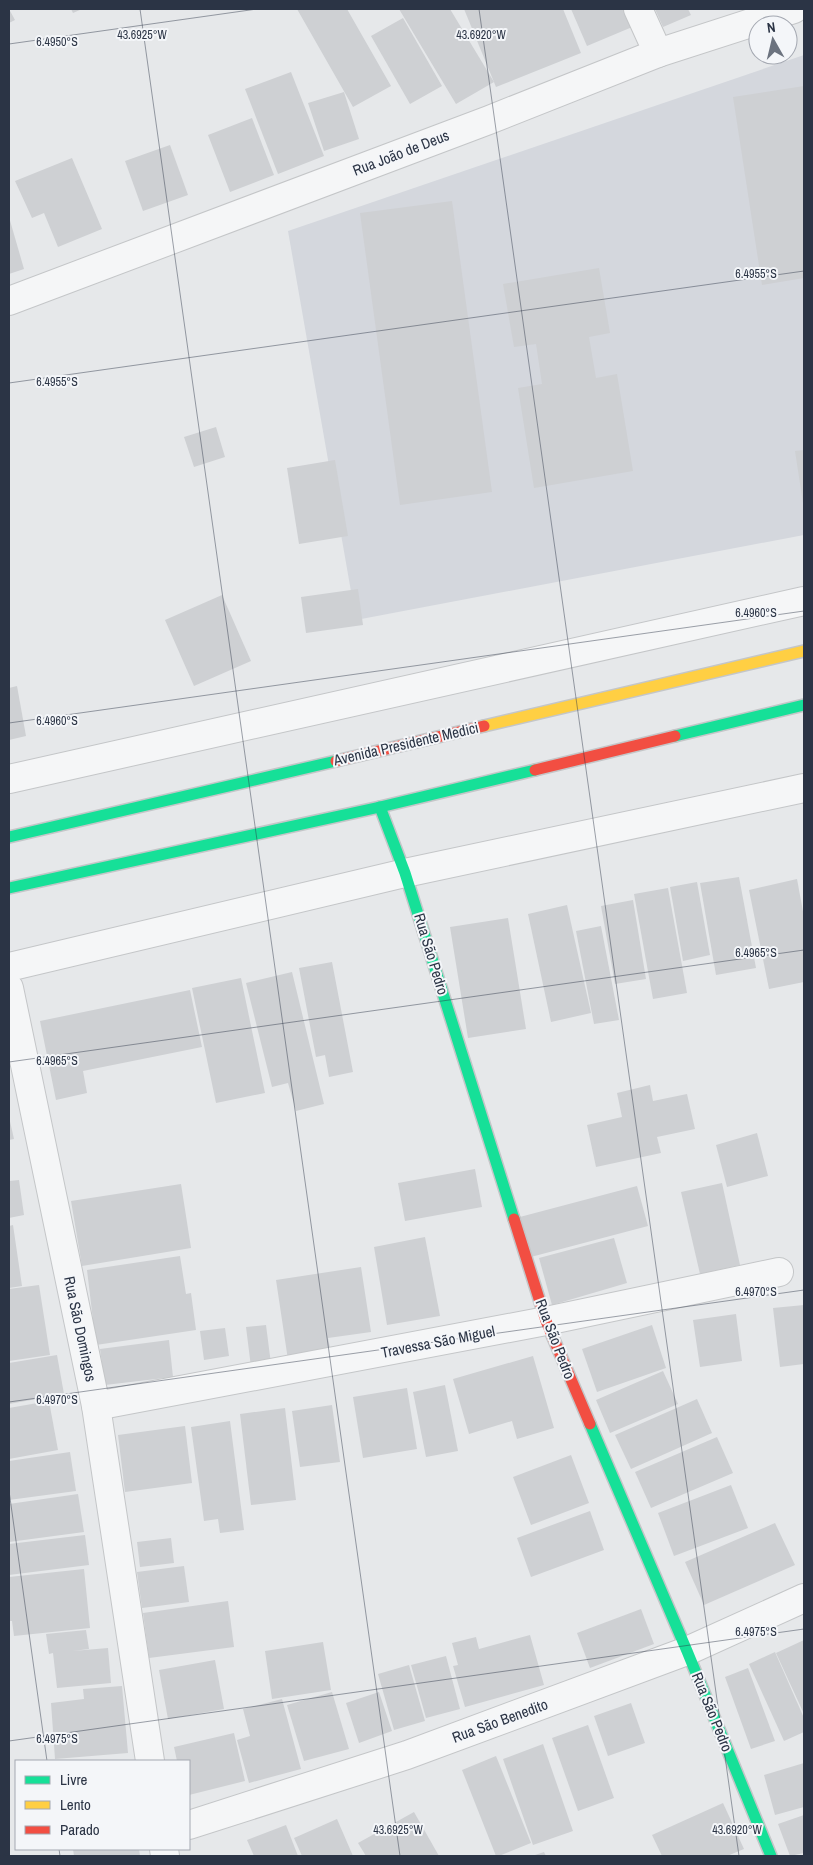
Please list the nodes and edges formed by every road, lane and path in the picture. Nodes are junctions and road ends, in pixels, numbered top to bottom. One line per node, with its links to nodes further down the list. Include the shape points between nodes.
1 (638, 9): 3 (street)
2 (794, 9): 3 (street, Rua João de Deus)
3 (658, 53): 4 (street, Rua João de Deus)
4 (9, 301)
5 (804, 601): 8 (street)
6 (804, 651): 11 (main road, Avenida Presidente Medici)
7 (804, 705): 10 (main road)
8 (9, 779)
9 (804, 788): 12 (street)
10 (380, 807): 12 (main road, Rua São Pedro); 13 (main road)
11 (9, 837)
12 (405, 873): 14 (street); 17 (main road, Rua São Pedro)
13 (9, 888)
14 (9, 967)
15 (9, 988): 18 (street, Rua São Domingos)
16 (779, 1272): 17 (street, Travessa São Miguel)
17 (546, 1321): 18 (street, Travessa São Miguel); 20 (main road, Rua São Pedro)
18 (96, 1406): 21 (street, Rua São Domingos)
19 (804, 1598): 20 (street, Rua São Benedito)
20 (686, 1651): 22 (street, Rua São Benedito, via 407,1755); 23 (main road, Rua São Pedro)
21 (150, 1760)
22 (190, 1825)
23 (771, 1856)

